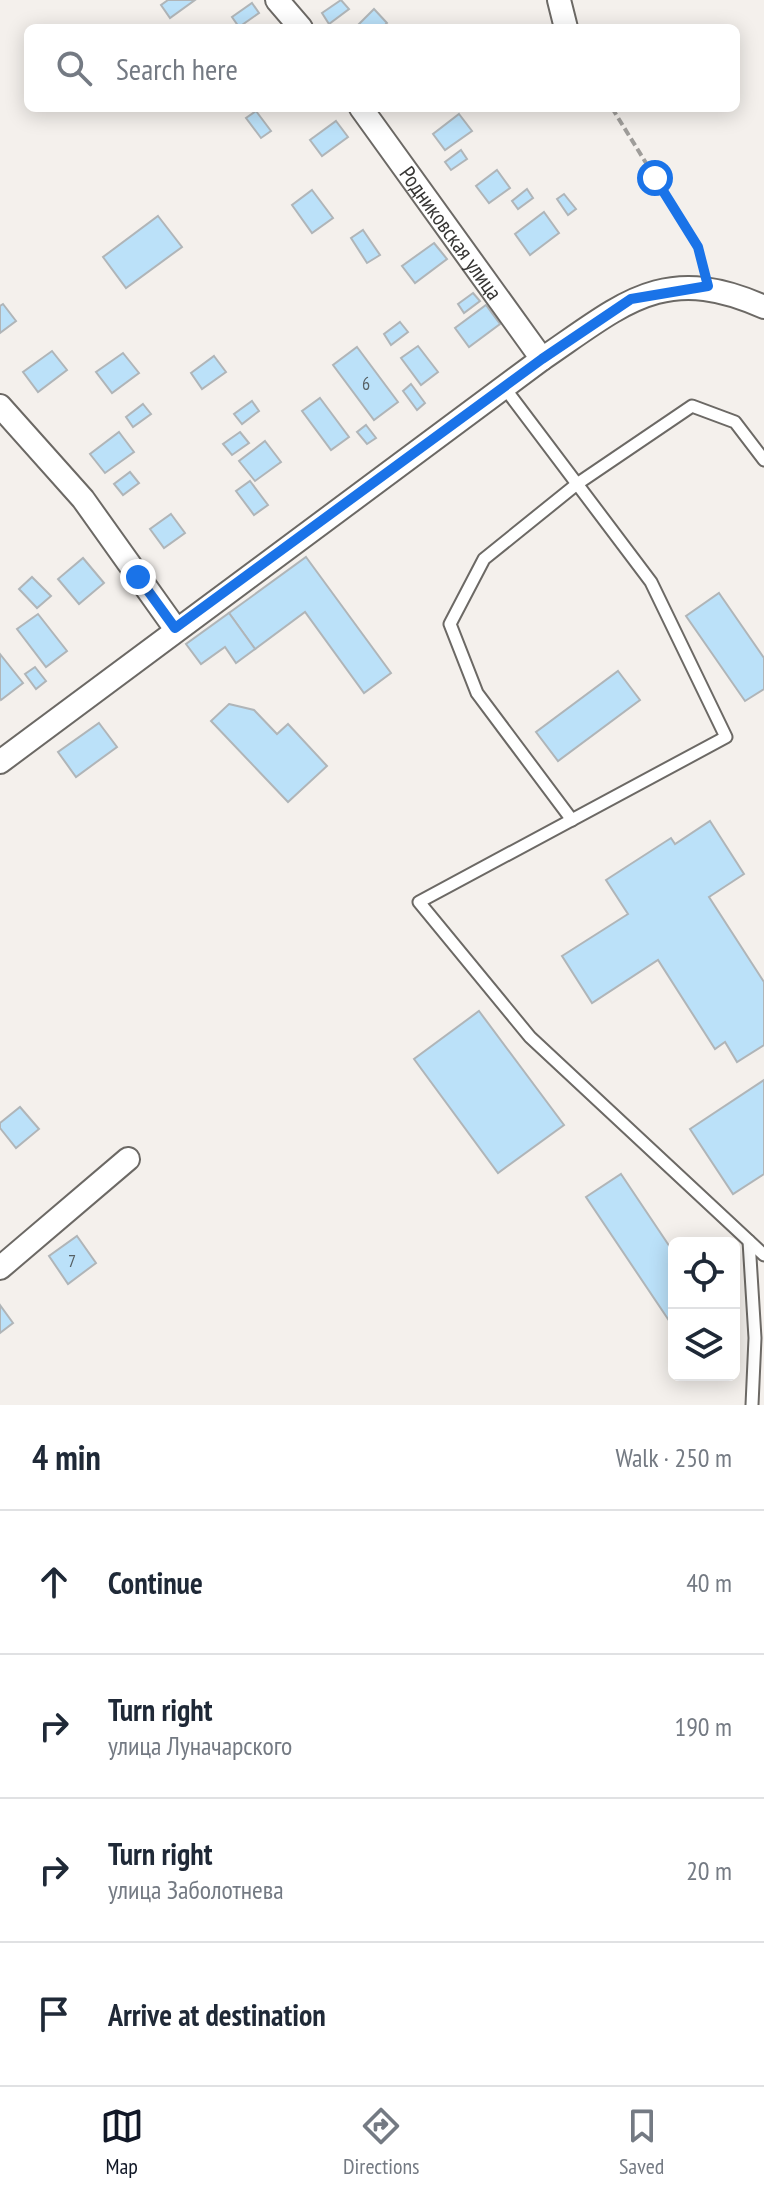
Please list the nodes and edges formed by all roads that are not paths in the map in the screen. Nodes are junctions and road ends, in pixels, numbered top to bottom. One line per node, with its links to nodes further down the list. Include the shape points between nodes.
1 (277, 0): 3 (street)
2 (559, 0): 4 (street)
3 (298, 24)
4 (565, 24)
5 (364, 112): 7 (street, Родниковская улица)
6 (764, 307): 7 (street, via 708,286 631,299)
7 (542, 359): 8 (street)
8 (504, 387): 11 (lane); 12 (street)
9 (0, 406): 12 (street, via 83,499)
10 (764, 460): 11 (lane, via 735,422 692,406)
11 (577, 484): 14 (lane, via 484,559 450,624 477,693); 14 (lane, via 651,582 726,737)
12 (175, 628): 13 (street)
13 (0, 762)
14 (572, 820): 16 (lane, via 419,902 530,1037)
15 (128, 1159): 18 (street)
16 (749, 1241): 17 (lane); 19 (lane, via 755,1338)
17 (764, 1255)
18 (0, 1268)
19 (752, 1405)

